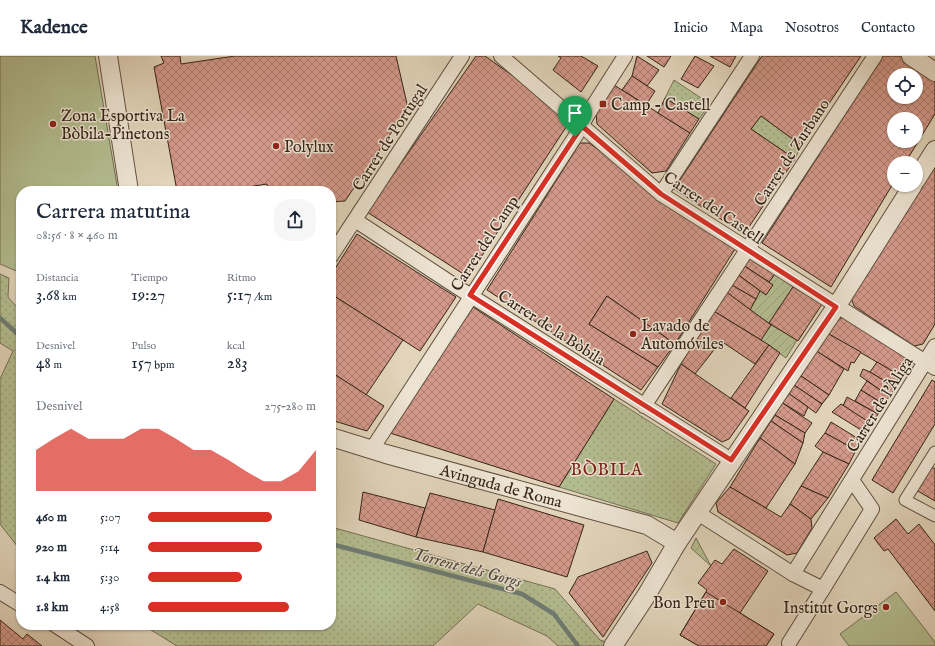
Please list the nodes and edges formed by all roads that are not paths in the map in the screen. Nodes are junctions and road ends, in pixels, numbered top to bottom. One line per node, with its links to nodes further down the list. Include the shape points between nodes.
1 (108, 56): 12 (street)
2 (462, 56): 15 (street, Carrer de Portugal)
3 (502, 56): 9 (street, Carrer del Castell)
4 (625, 56): 9 (street, Carrer del Camp)
5 (752, 56): 14 (street)
6 (875, 56): 17 (street, Carrer de Zurbano)
7 (911, 56): 8 (street)
8 (935, 72)
9 (582, 126): 14 (street, Carrer del Castell); 18 (street, Carrer del Camp)
10 (935, 150): 11 (street)
11 (923, 169)
12 (128, 186)
13 (909, 192): 19 (street)
14 (661, 194): 17 (street, Carrer del Castell)
15 (355, 220): 16 (street, Carrer de Portugal); 18 (street, Carrer de la Bòbila)
16 (336, 248)
17 (747, 249): 19 (street, Carrer del Castell); 22 (street, Carrer de Zurbano)
18 (470, 295): 22 (street, Carrer de la Bòbila); 24 (street, Carrer del Camp)
19 (836, 307): 21 (street, Carrer del Castell); 26 (street)
20 (935, 346): 21 (street, Carrer de l'Àliga)
21 (930, 365): 27 (street, Carrer de l'Àliga)
22 (644, 406): 26 (street, Carrer de la Bòbila)
23 (336, 438): 24 (street, Avinguda de Roma)
24 (372, 449): 30 (street, Avinguda de Roma, via 647,525)
25 (935, 453): 29 (street, via 905,500)
26 (731, 460): 28 (street)
27 (852, 480): 31 (street, Carrer de l'Àliga); 32 (street, via 872,509)
28 (695, 516): 30 (street); 31 (street, via 701,515)
29 (935, 516)
30 (673, 540): 38 (street, via 646,596)
31 (794, 574): 32 (street)
32 (823, 589): 36 (street)
33 (0, 592): 34 (street)
34 (16, 602)
35 (63, 630): 37 (street)
36 (789, 643)
37 (87, 646)
38 (613, 646)

